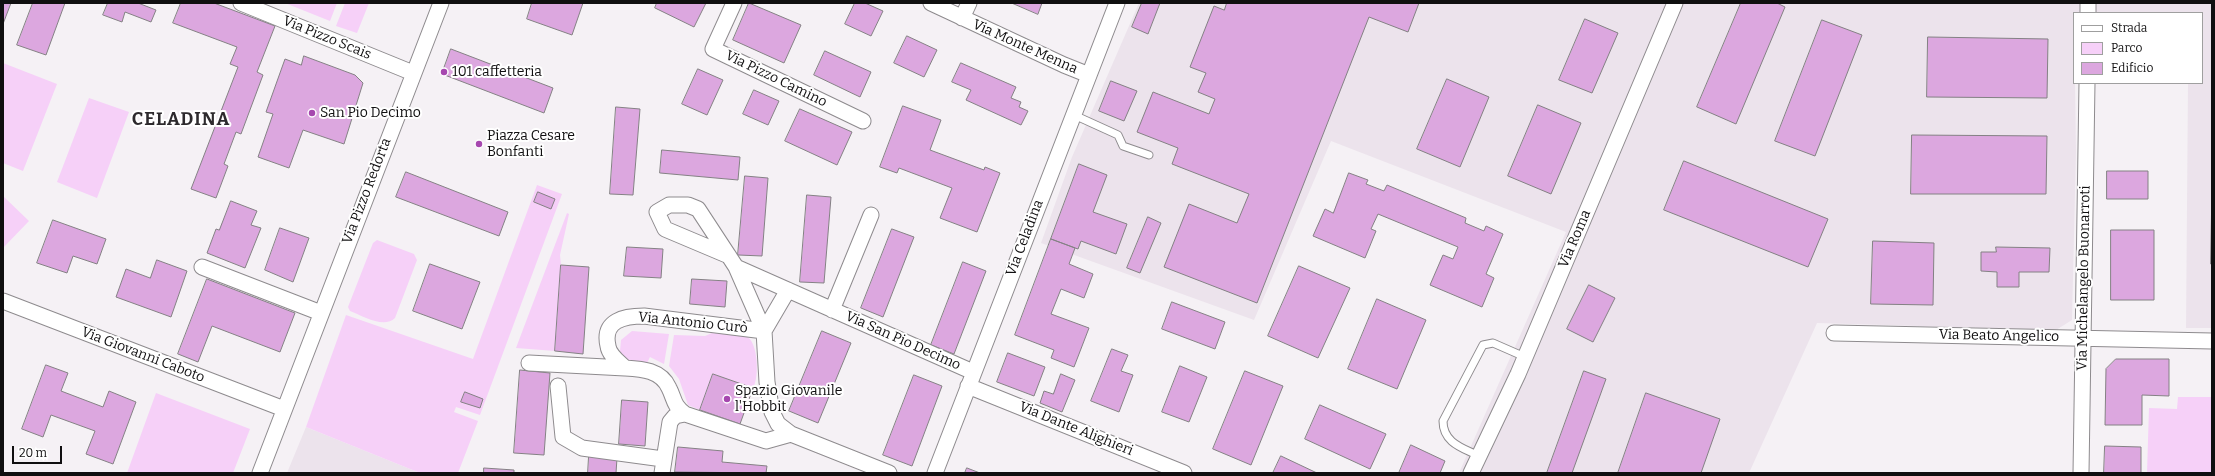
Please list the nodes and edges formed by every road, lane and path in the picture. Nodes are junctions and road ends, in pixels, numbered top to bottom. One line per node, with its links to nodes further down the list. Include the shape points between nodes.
1 (241, 3): 9 (street, Via Pizzo Scais)
2 (440, 3): 9 (street, Via Pizzo Redorta)
3 (734, 3): 13 (street, Via Pizzo Camino, via 713,49)
4 (931, 3): 8 (street, Via Monte Menna)
5 (969, 3): 8 (street)
6 (1117, 3): 10 (street, Via Celadina)
7 (1675, 3): 25 (street, Via Roma)
8 (962, 18): 10 (street, Via Monte Menna)
9 (413, 73): 20 (street, Via Pizzo Redorta)
10 (1089, 75): 12 (street, Via Celadina)
11 (2087, 84): 23 (street, Via Michelangelo Buonarroti)
12 (1074, 115): 14 (lane, via 1118,135 1123,146); 28 (street, Via Celadina)
13 (863, 121)
14 (1150, 156)
15 (871, 215): 19 (street, Via San Pio Decimo)
16 (202, 267): 20 (street)
17 (788, 290): 19 (street, Via San Pio Decimo); 21 (street); 21 (street, Via San Pio Decimo, via 732,261)
18 (3, 301): 31 (street, Via Giovanni Caboto)
19 (832, 310): 28 (street, Via San Pio Decimo)
20 (321, 313): 31 (street, Via Pizzo Redorta)
21 (764, 331): 27 (street, Via Antonio Curò, via 627,316 617,320 608,334 608,346 612,355); 33 (street, Via Antonio Curò, via 767,382 772,412 778,424)
22 (1834, 332): 23 (street, Via Beato Angelico)
23 (2084, 338): 24 (street, Via Beato Angelico); 41 (street, Via Michelangelo Buonarroti)
24 (2212, 342)
25 (1525, 357): 34 (street, Via Roma); 34 (lane, via 1493,343 1483,345 1443,422 1443,431 1449,440)
26 (529, 362): 27 (street)
27 (625, 368): 32 (street, via 649,370 659,376 668,386 675,406)
28 (973, 372): 30 (street, Via Celadina)
29 (558, 386): 35 (street, via 563,438 582,448)
30 (968, 386): 38 (street, Via Celadina); 39 (street, Via Dante Alighieri)
31 (284, 409): 36 (street, Via Pizzo Redorta)
32 (685, 414): 33 (street, via 766,441); 35 (street, via 675,416 670,422)
33 (791, 434): 37 (street, Via Antonio Curò)
34 (1480, 456): 40 (street, Via Roma)
35 (662, 466)
36 (260, 473)
37 (889, 473)
38 (935, 473)
39 (1184, 473)
40 (1471, 473)
41 (2081, 473)

